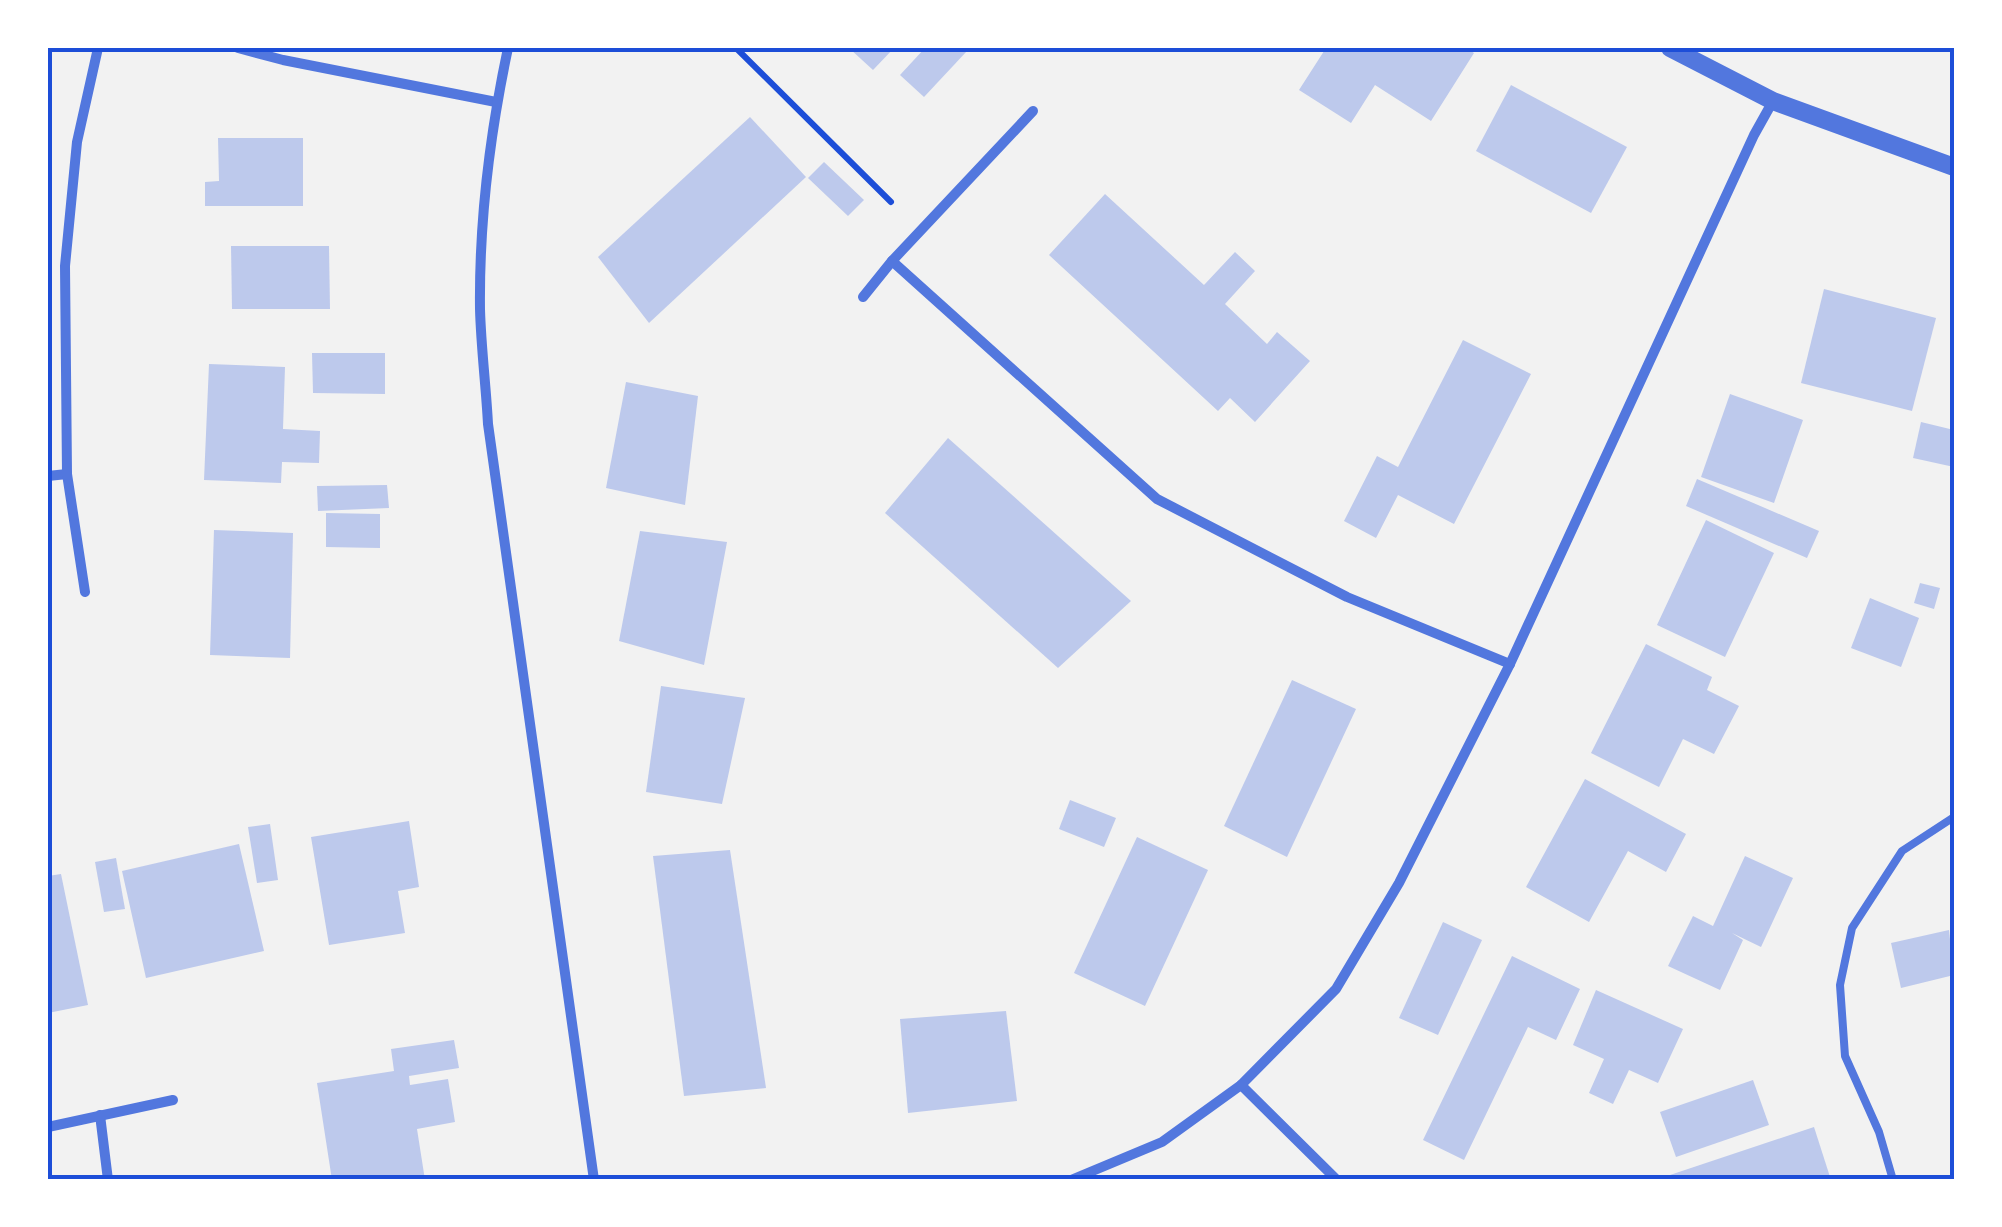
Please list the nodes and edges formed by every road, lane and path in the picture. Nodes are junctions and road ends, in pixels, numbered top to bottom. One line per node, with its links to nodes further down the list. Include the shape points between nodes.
1 (98, 48): 13 (street, via 77,142 65,266)
2 (238, 48): 7 (street)
3 (508, 48): 7 (street)
4 (736, 48): 10 (path)
5 (1670, 48): 6 (street)
6 (1773, 101): 9 (street); 16 (street)
7 (496, 102): 24 (street, via 484,192 480,309 488,424)
8 (1034, 111): 10 (street)
9 (1954, 167)
10 (921, 231): 11 (street)
11 (892, 261): 12 (street); 16 (street, via 1157,499 1347,597)
12 (863, 297)
13 (68, 474): 14 (street); 15 (street)
14 (48, 476)
15 (85, 592)
16 (1510, 664): 18 (street, via 1336,989)
17 (1954, 817): 27 (lane, via 1902,851 1852,928 1840,985 1845,1056)
18 (1241, 1085): 22 (street, via 1162,1142); 26 (street)
19 (174, 1100): 20 (street)
20 (100, 1116): 21 (street); 23 (street)
21 (48, 1126)
22 (1095, 1175): 25 (street)
23 (108, 1180)
24 (594, 1180)
25 (1072, 1180)
26 (1337, 1180)
27 (1894, 1180)

